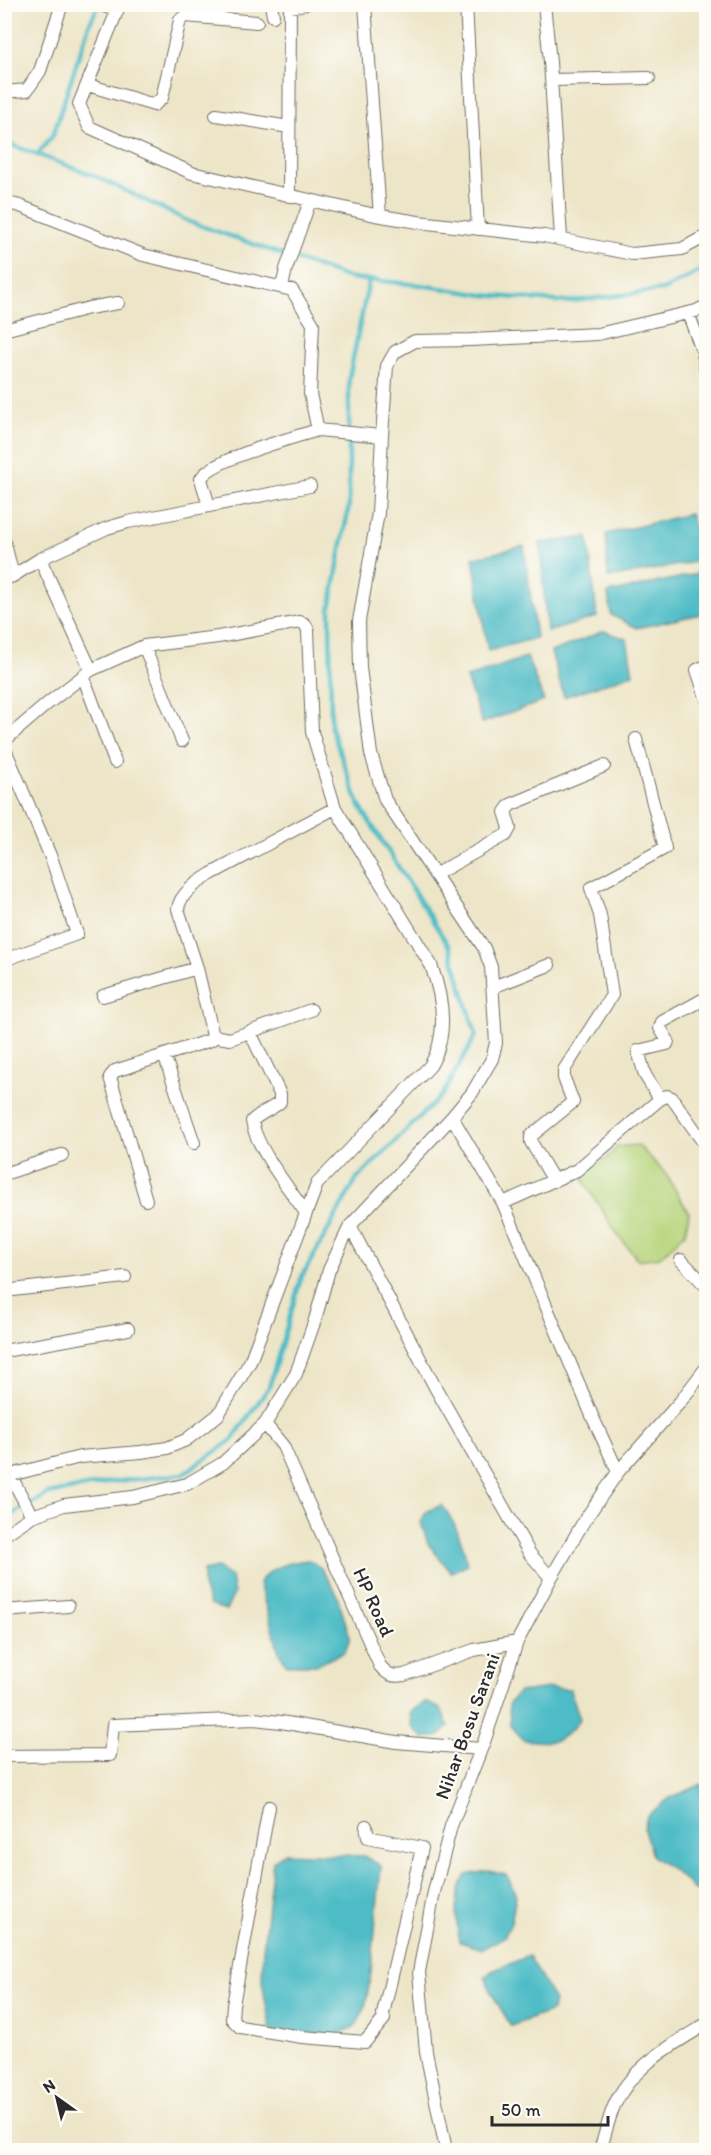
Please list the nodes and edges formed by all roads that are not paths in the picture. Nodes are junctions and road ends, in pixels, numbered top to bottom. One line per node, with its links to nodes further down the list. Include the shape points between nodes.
1 (63, 4): 11 (street, via 40,71 27,90)
2 (305, 4): 13 (street, via 290,7)
3 (364, 4): 17 (street)
4 (466, 4): 18 (street)
5 (544, 4): 9 (street)
6 (110, 7): 10 (street)
7 (257, 22): 10 (street, via 184,16 162,98 154,105)
8 (649, 78): 9 (street)
9 (551, 80): 20 (street)
10 (88, 84): 14 (street, via 79,104 89,127 192,173)
11 (4, 92)
12 (216, 115): 13 (street)
13 (289, 127): 14 (street)
14 (289, 196): 15 (street)
15 (310, 201): 17 (street); 21 (street)
16 (4, 202): 21 (street, via 143,255)
17 (380, 216): 18 (street)
18 (478, 229): 20 (street)
19 (706, 236): 20 (street, via 682,249 632,254)
20 (561, 238)
21 (282, 288): 28 (street, via 292,290 313,324 310,394)
22 (118, 303): 25 (street)
23 (706, 306): 24 (street)
24 (688, 313): 26 (street); 29 (street, via 598,334 415,341 395,352 387,366)
25 (4, 330)
26 (705, 352): 27 (street)
27 (706, 370)
28 (318, 430): 29 (street); 31 (street, via 253,450 208,470 201,479)
29 (382, 436): 46 (street, via 378,513 358,621 361,676 371,754 386,800)
30 (310, 486): 31 (street)
31 (209, 506): 33 (street, via 107,528)
32 (4, 540): 34 (street)
33 (40, 559): 34 (street); 37 (street)
34 (9, 577)
35 (144, 646): 37 (street); 41 (street); 45 (street, via 305,624 312,732)
36 (706, 666): 38 (street, via 697,670)
37 (87, 673): 40 (street); 43 (street)
38 (706, 697)
39 (636, 739): 63 (street, via 665,848 591,888 600,915 612,995 564,1070 573,1102 531,1136)
40 (4, 741)
41 (182, 741)
42 (4, 747): 47 (street, via 52,860 77,934)
43 (115, 762)
44 (604, 766): 46 (street, via 510,805 505,812 510,828 506,834)
45 (335, 808): 49 (street, via 211,874 181,898 178,909); 66 (street, via 431,965 440,997 442,1029 430,1066 321,1178)
46 (436, 874): 50 (street, via 484,948)
47 (4, 960)
48 (549, 965): 50 (street)
49 (197, 968): 51 (street); 55 (street)
50 (493, 987): 58 (street, via 496,1043 492,1059)
51 (103, 996)
52 (706, 998): 57 (street, via 662,1022 660,1028 668,1044 638,1051 645,1075)
53 (311, 1010): 54 (street)
54 (250, 1032): 55 (street, via 230,1039); 66 (street, via 280,1094 280,1102 252,1121 254,1131)
55 (213, 1036): 56 (street, via 211,1040)
56 (164, 1055): 59 (street); 64 (street, via 114,1071 110,1077)
57 (660, 1099): 60 (street, via 672,1098); 63 (street, via 577,1170)
58 (452, 1117): 65 (street); 67 (street)
59 (194, 1143)
60 (706, 1146)
61 (62, 1155): 62 (street)
62 (4, 1174)
63 (554, 1181): 65 (street)
64 (146, 1200)
65 (502, 1203): 77 (street)
66 (306, 1214): 78 (street, via 250,1362 218,1415 186,1440 167,1448 80,1457)
67 (350, 1226): 75 (street, via 329,1270 296,1374); 81 (street, via 530,1554)
68 (681, 1260): 70 (street)
69 (125, 1277): 71 (street)
70 (706, 1286)
71 (4, 1292)
72 (128, 1329): 73 (street)
73 (4, 1351)
74 (706, 1368): 77 (street, Nihar Bosu Sarani)
75 (265, 1424): 79 (street, via 223,1463 187,1484); 84 (street, HP Road, via 283,1446 386,1674 404,1675 474,1650)
76 (4, 1463): 78 (street)
77 (618, 1472): 81 (street, Nihar Bosu Sarani)
78 (11, 1475): 79 (street)
79 (30, 1513): 80 (street)
80 (4, 1535)
81 (551, 1578): 84 (street, Nihar Bosu Sarani)
82 (68, 1606): 83 (street)
83 (4, 1611)
84 (517, 1642): 85 (street, Nihar Bosu Sarani)
85 (481, 1749): 86 (street, via 396,1742 239,1718 113,1725 110,1755); 90 (street, Nihar Bosu Sarani, via 451,1826 419,1972 426,2052)
86 (4, 1756)
87 (269, 1807): 88 (street, via 233,2005 232,2019 240,2028 365,2042 384,2019 422,1848 368,1837)
88 (366, 1826)
89 (706, 2024): 91 (street, via 653,2058 632,2079 614,2106)
90 (446, 2151)
91 (600, 2151)

